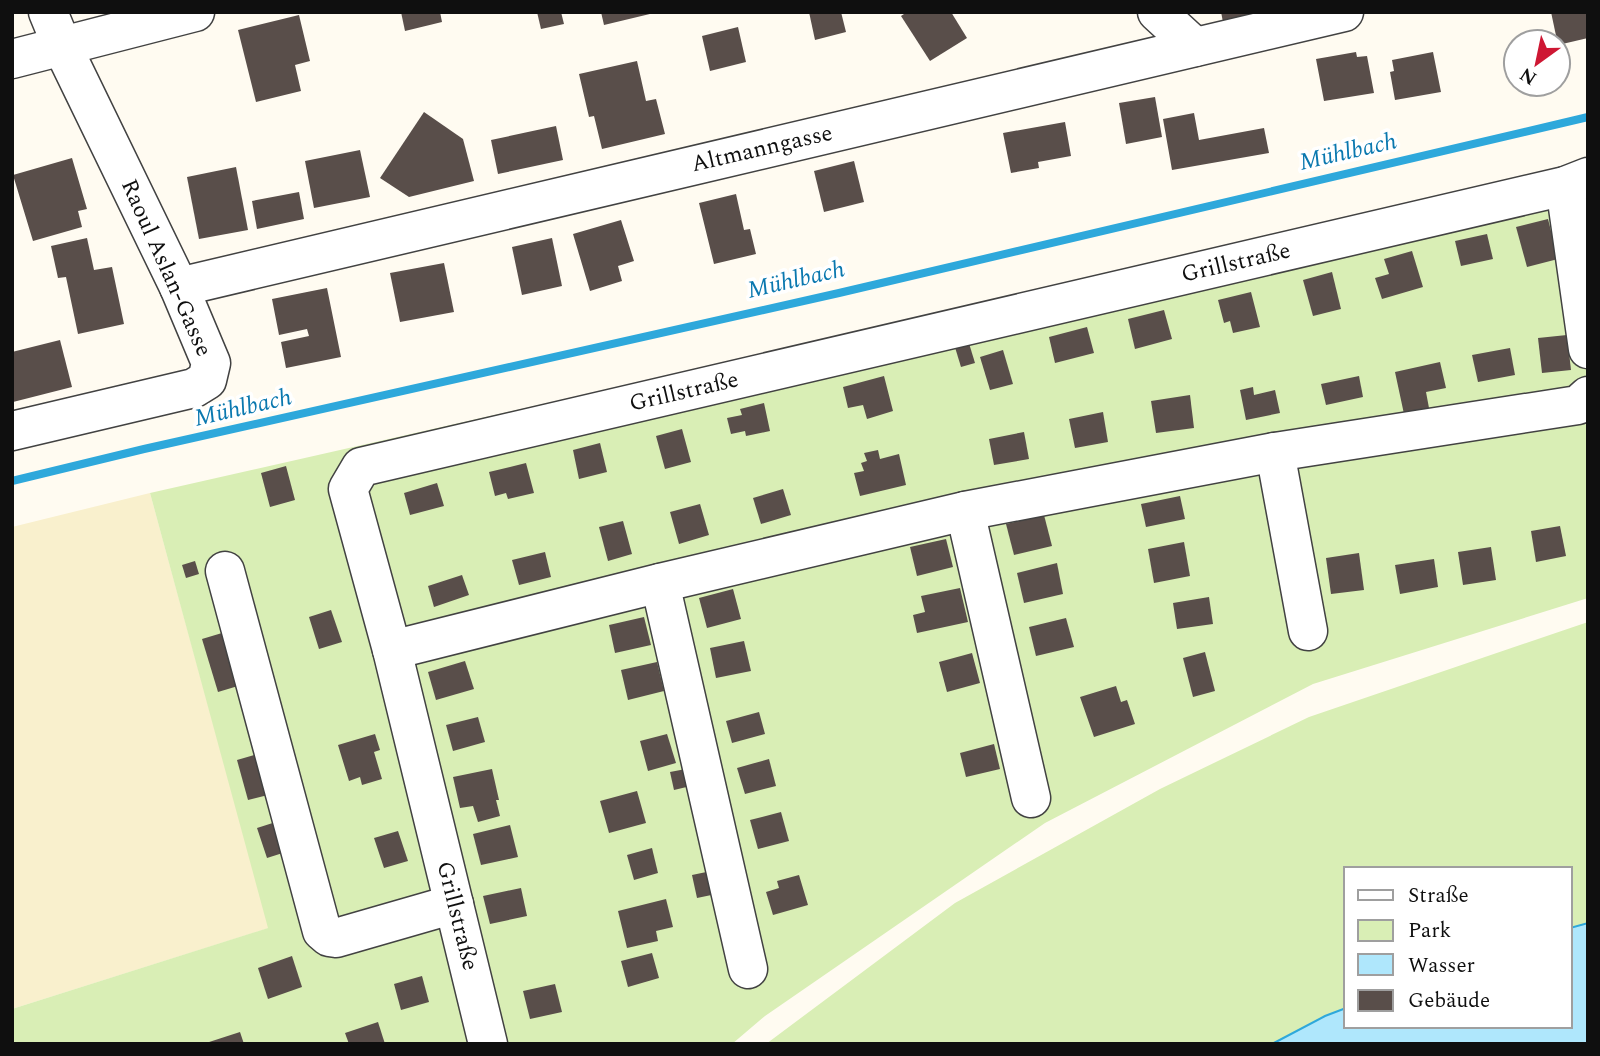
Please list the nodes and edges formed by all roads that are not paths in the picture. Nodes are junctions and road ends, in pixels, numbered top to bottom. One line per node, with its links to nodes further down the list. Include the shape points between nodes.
1 (195, 12): 4 (street)
2 (1157, 12): 5 (street)
3 (1344, 12): 5 (street, Altmanngasse)
4 (55, 29): 6 (street); 8 (street, Raoul Aslan-Gasse)
5 (1195, 47): 8 (street, Altmanngasse)
6 (12, 60)
7 (1576, 182): 9 (street); 17 (street, Grillstraße, via 361,467 348,489)
8 (179, 287): 11 (street, Raoul Aslan-Gasse, via 211,363 207,380 194,388)
9 (1588, 349)
10 (1588, 396): 12 (street, via 1578,405)
11 (12, 431)
12 (1275, 452): 13 (street); 16 (street)
13 (965, 511): 15 (street); 18 (street)
14 (225, 571): 19 (street, via 322,931 336,938)
15 (660, 583): 17 (street); 20 (street)
16 (1308, 631)
17 (393, 650): 19 (street, Grillstraße)
18 (1031, 798)
19 (454, 904): 21 (street, Grillstraße)
20 (748, 969)
21 (488, 1044)

